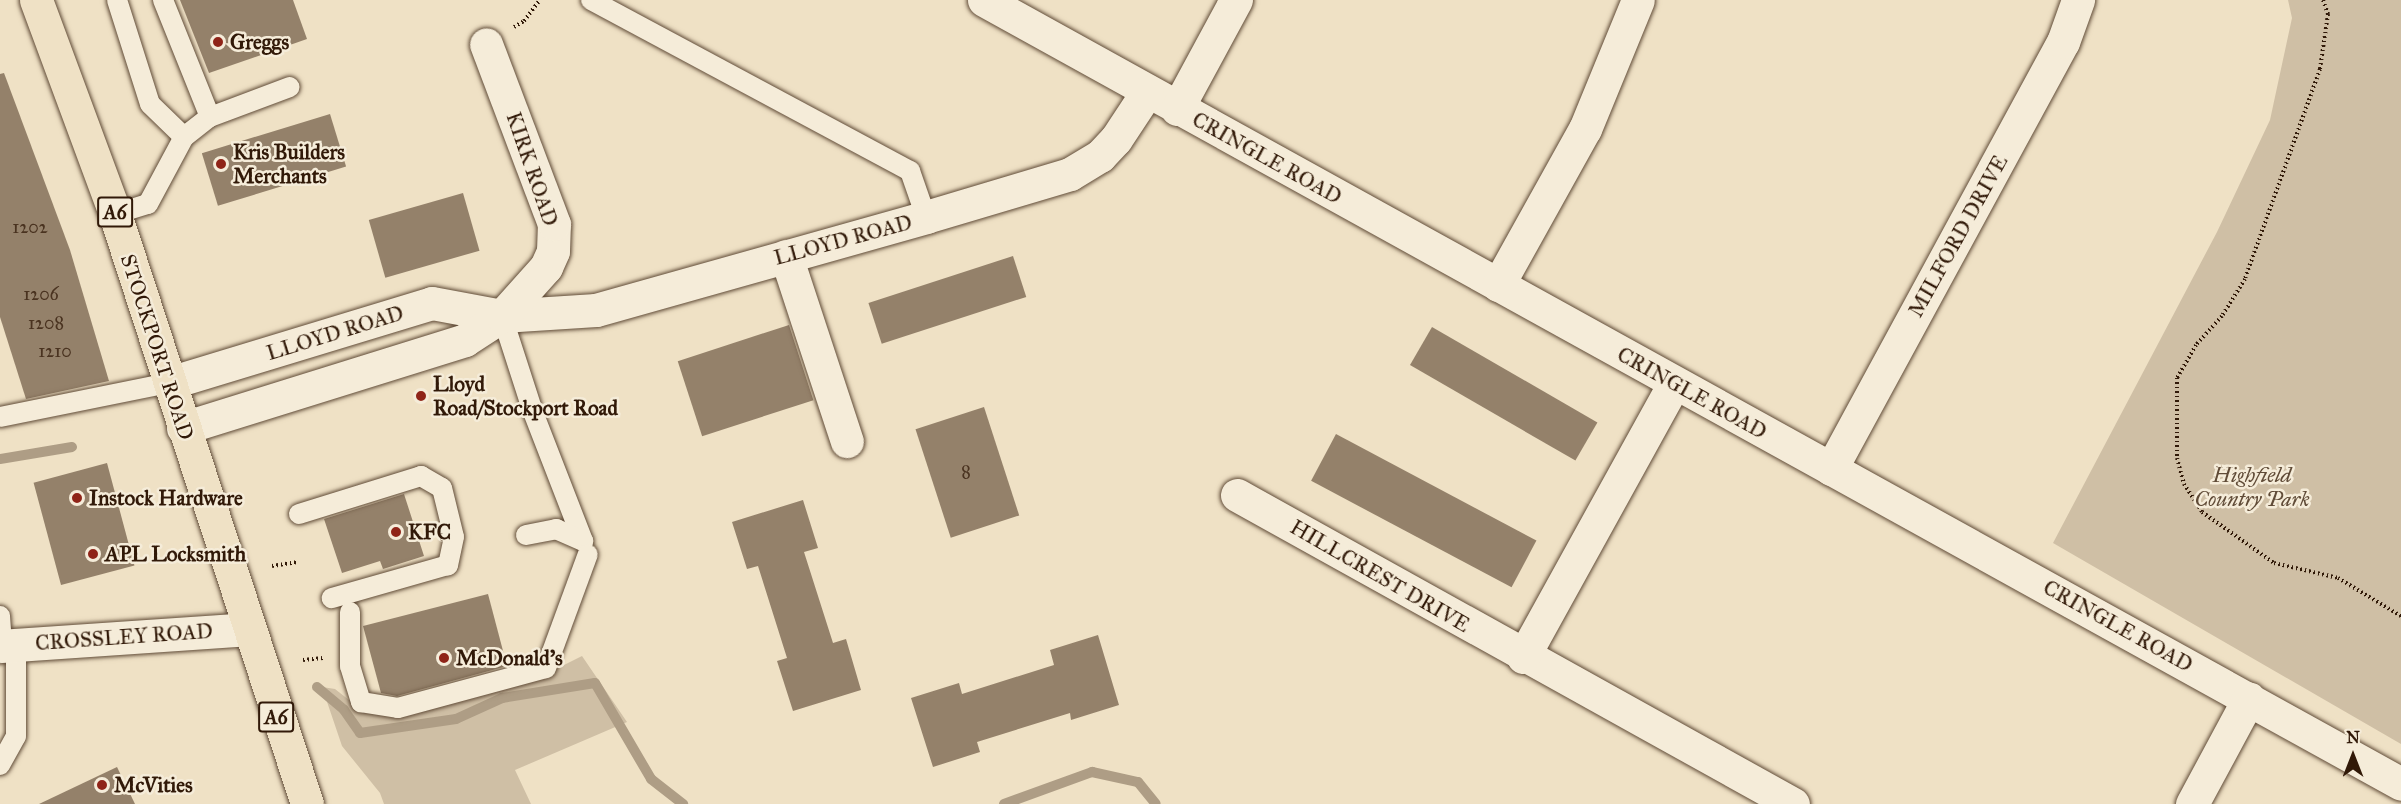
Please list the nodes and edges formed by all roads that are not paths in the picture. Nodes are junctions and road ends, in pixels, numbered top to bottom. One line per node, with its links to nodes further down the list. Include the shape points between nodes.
1 (36, 0): 15 (highway, STOCKPORT ROAD / A6)
2 (117, 0): 14 (lane, via 150,104)
3 (163, 0): 13 (lane)
4 (591, 0): 16 (lane, via 910,171)
5 (984, 0): 11 (street, CRINGLE ROAD)
6 (1236, 0): 12 (street)
7 (1638, 0): 18 (street, via 1585,129)
8 (2078, 0): 25 (street, MILFORD DRIVE, via 2063,42)
9 (486, 44): 19 (street, KIRK ROAD, via 554,224 555,237 546,267)
10 (290, 87): 13 (lane)
11 (1147, 92): 12 (street, CRINGLE ROAD); 16 (street, LLOYD ROAD, via 1116,140 1070,174)
12 (1178, 109): 18 (street, CRINGLE ROAD)
13 (210, 117): 14 (lane)
14 (182, 140): 15 (lane, via 148,204)
15 (115, 214): 20 (highway, STOCKPORT ROAD / A6)
16 (926, 218): 17 (street, LLOYD ROAD)
17 (786, 256): 19 (street, LLOYD ROAD, via 596,310); 24 (street)
18 (1498, 285): 21 (street, CRINGLE ROAD)
19 (502, 316): 20 (street, LLOYD ROAD, via 432,303); 23 (street, LLOYD ROAD, via 465,340); 28 (lane, via 533,412 583,541 556,529)
20 (169, 383): 22 (lane); 23 (highway, STOCKPORT ROAD / A6)
21 (1674, 384): 25 (street, CRINGLE ROAD); 34 (street)
22 (0, 417)
23 (183, 428): 32 (highway, STOCKPORT ROAD / A6)
24 (847, 441)
25 (1831, 469): 35 (street, CRINGLE ROAD)
26 (1237, 495): 34 (street, HILLCREST DRIVE)
27 (299, 514): 30 (lane, via 421,476 442,488 454,537 448,565)
28 (526, 535)
29 (588, 555): 31 (lane, via 546,668 398,708 361,702 350,666)
30 (332, 598)
31 (350, 612)
32 (248, 629): 33 (street, CROSSLEY ROAD); 38 (highway, A6)
33 (5, 638): 36 (lane, via 16,736)
34 (1523, 657): 39 (street, HILLCREST DRIVE)
35 (2248, 698): 37 (street, CRINGLE ROAD); 40 (street)
36 (0, 765)
37 (2401, 784)
38 (307, 804)
39 (1793, 804)
40 (2192, 804)

